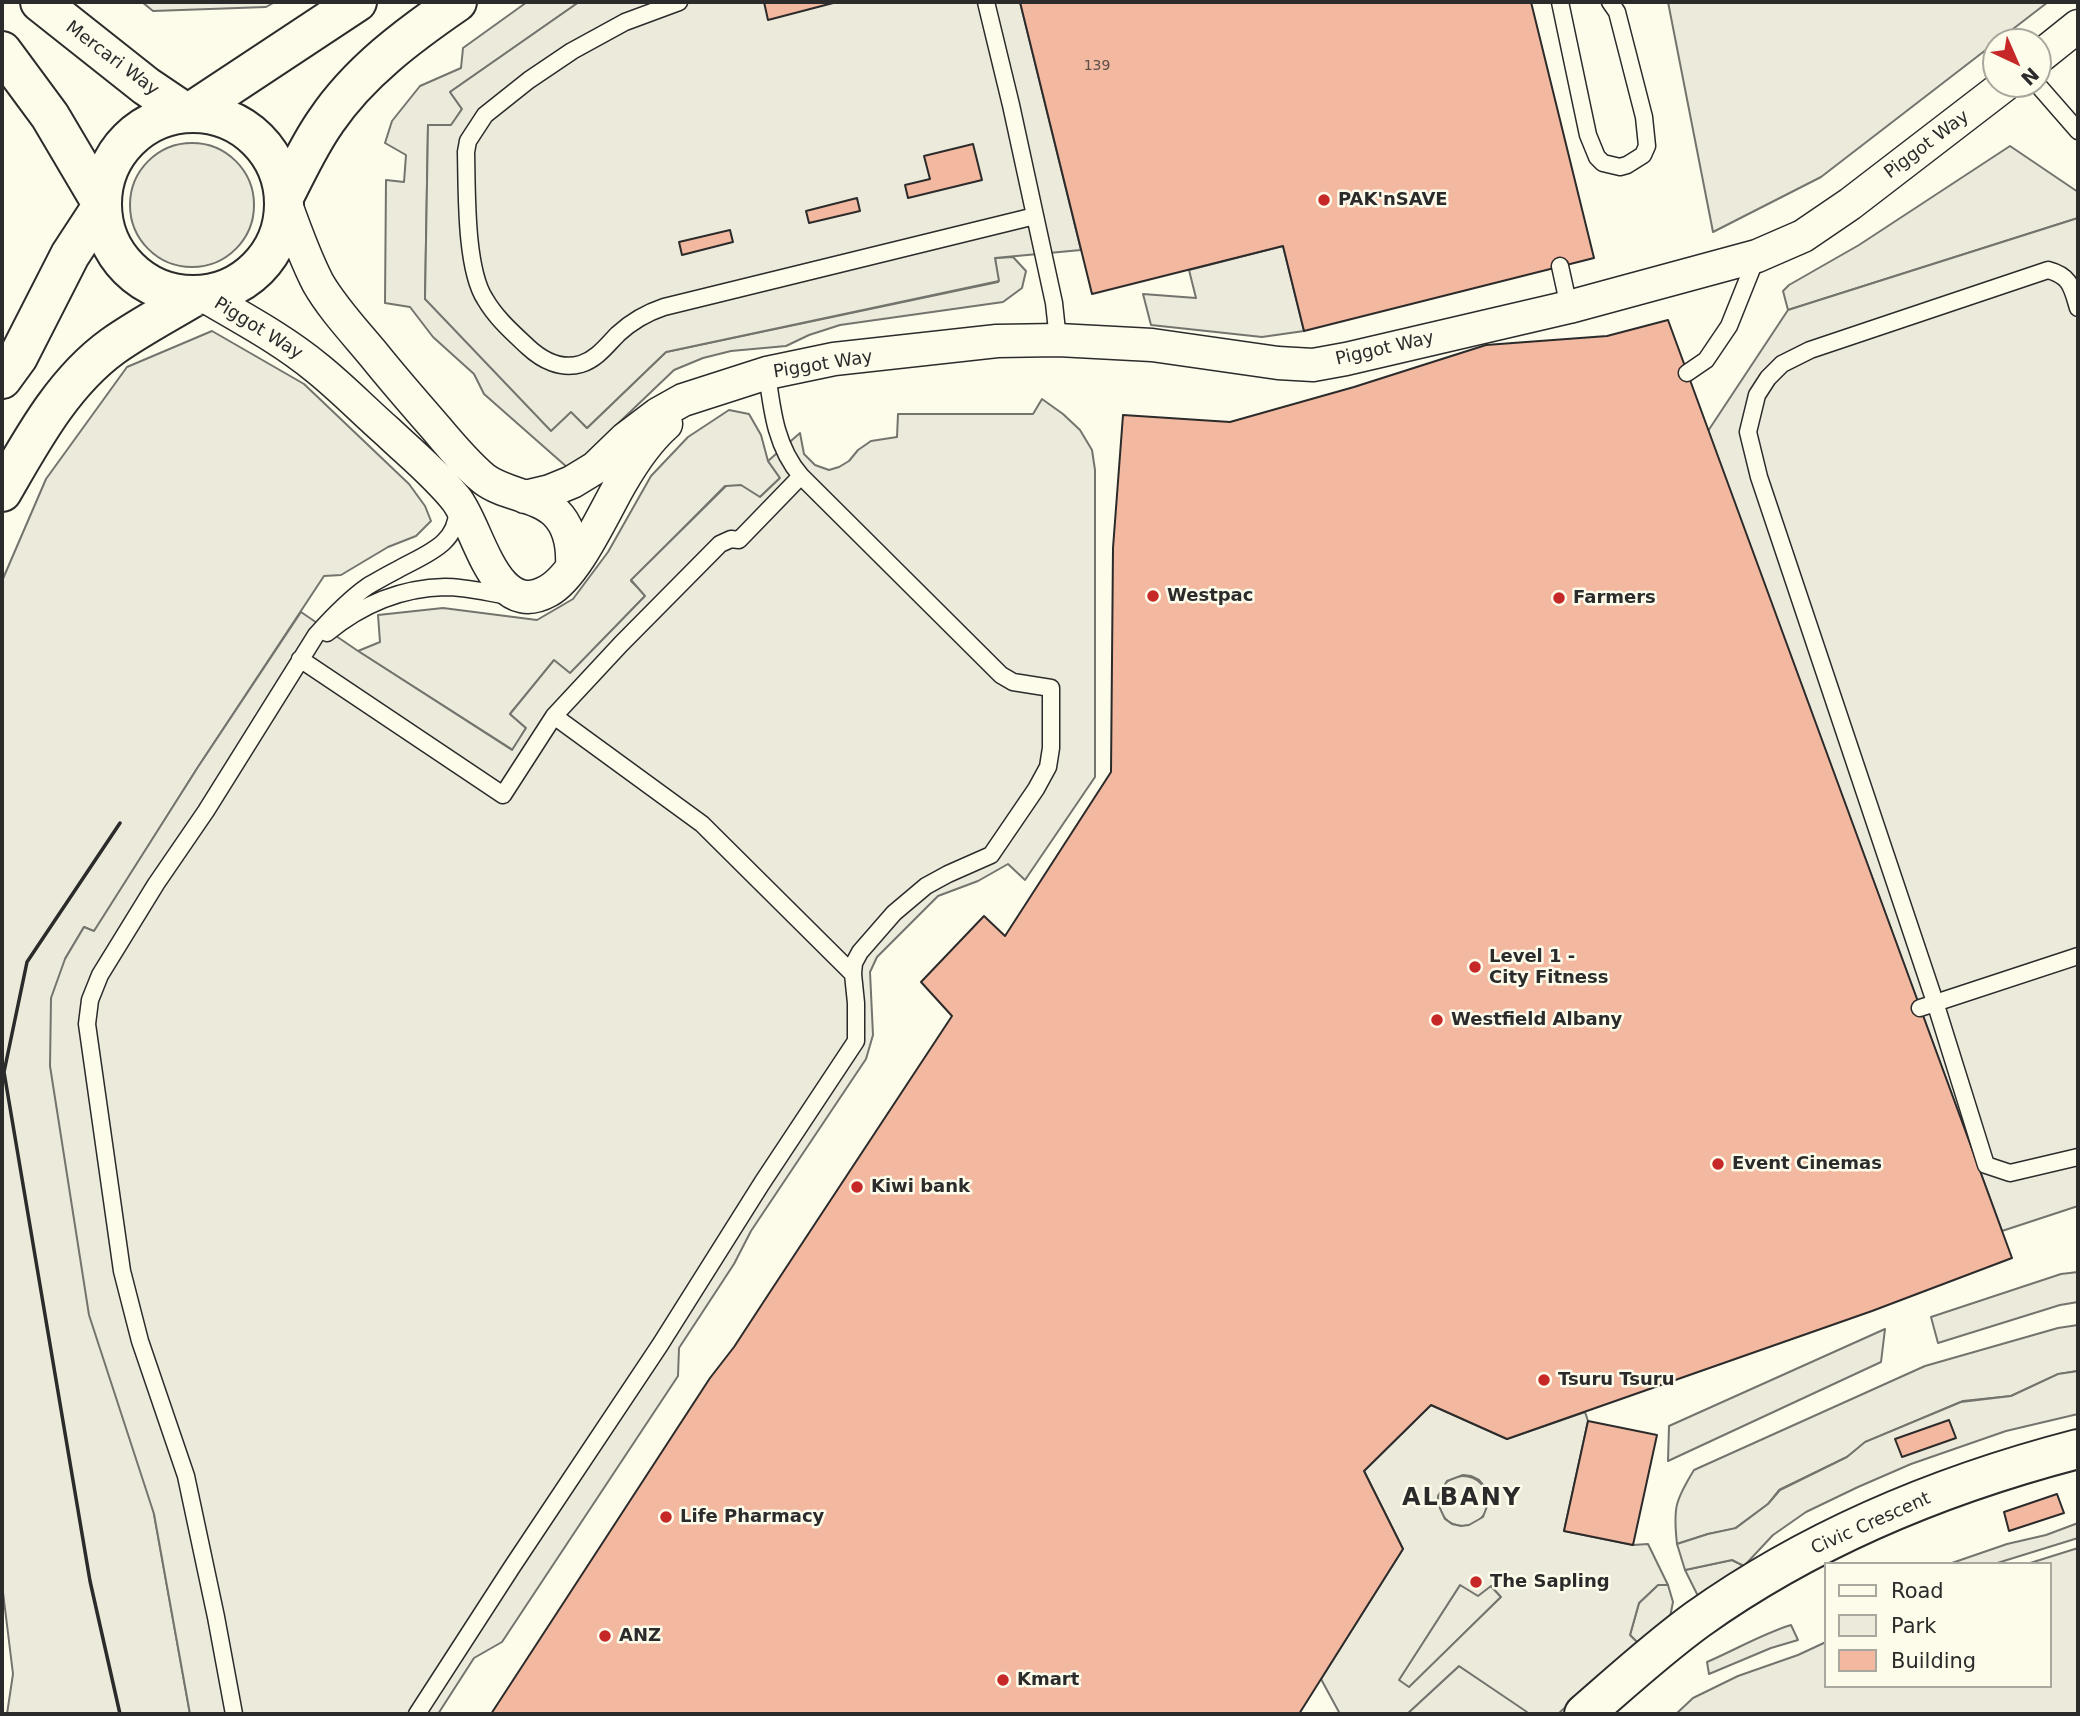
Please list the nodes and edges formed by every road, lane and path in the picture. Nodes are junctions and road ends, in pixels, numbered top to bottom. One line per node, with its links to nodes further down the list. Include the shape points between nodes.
1 (40, 2): 13 (main road, Mercari Way)
2 (357, 2): 13 (main road)
3 (457, 2): 15 (main road, via 383,57 348,92 326,121)
4 (679, 2): 17 (lane, via 625,22 572,51 485,115 468,141 471,248 483,297 532,351 551,363 580,365 632,322 664,307)
5 (986, 2): 17 (lane)
6 (1560, 2): 7 (lane, via 1588,135 1597,157 1620,167 1643,155 1647,146 1634,77 1617,12)
7 (1610, 2)
8 (2078, 26): 9 (street)
9 (2052, 47)
10 (2, 51): 16 (main road, via 50,116)
11 (1989, 98): 18 (street, Piggot Way, via 1803,236)
12 (2049, 98): 14 (lane)
13 (187, 113): 15 (main road, via 223,117 254,135 275,163); 16 (main road, via 150,123 119,149 109,167)
14 (2078, 131)
15 (284, 198): 20 (main road, via 279,233 260,264 232,286); 30 (street, via 320,286 355,332 466,463 486,480)
16 (102, 205): 20 (main road, via 110,242 131,270 161,289); 26 (main road)
17 (1035, 216): 23 (lane)
18 (1756, 256): 21 (street, Piggot Way); 25 (lane, via 1728,326 1706,360)
19 (1560, 267): 21 (lane)
20 (199, 294): 29 (main road, via 113,347 81,376 52,410); 31 (street, Piggot Way, via 317,367 435,475)
21 (1569, 306): 23 (street, Piggot Way, via 1313,365 1152,345)
22 (2078, 308): 38 (lane, via 2073,289 2059,273 2033,274 1810,350 1768,378 1756,395 1752,413 1748,432 1759,477)
23 (1058, 340): 24 (street, Piggot Way, via 997,341 834,359)
24 (767, 373): 27 (street, Piggot Way); 28 (lane, via 781,447)
25 (1687, 373)
26 (2, 379)
27 (706, 392): 30 (street, Piggot Way, via 658,414 572,482); 32 (street, Piggot Way, via 656,433 637,457)
28 (801, 476): 35 (lane, via 739,540 720,544); 37 (lane, via 1001,676 1051,688 1048,767 991,855 926,886 894,913 860,952)
29 (2, 492)
30 (525, 498): 32 (street, via 556,512 570,536)
31 (457, 501): 33 (street, Piggot Way, via 496,578); 34 (lane, via 455,526 446,541 367,587 338,610)
32 (572, 567): 33 (street, Piggot Way, via 566,578 545,593)
33 (520, 597): 34 (lane, via 447,587 381,599 331,629)
34 (300, 659): 35 (lane, via 503,795); 41 (lane, via 100,975 87,1024 122,1271 140,1341 186,1476)
35 (554, 716): 37 (lane, via 702,824)
36 (2078, 956): 38 (lane)
37 (853, 974): 42 (lane, via 856,1041)
38 (1928, 1005): 39 (lane, via 1986,1165 2010,1173)
39 (2078, 1157)
40 (2078, 1449): 43 (main road, Civic Crescent, via 1918,1501 1814,1548 1696,1620)
41 (234, 1714)
42 (417, 1714)
43 (1584, 1714)

